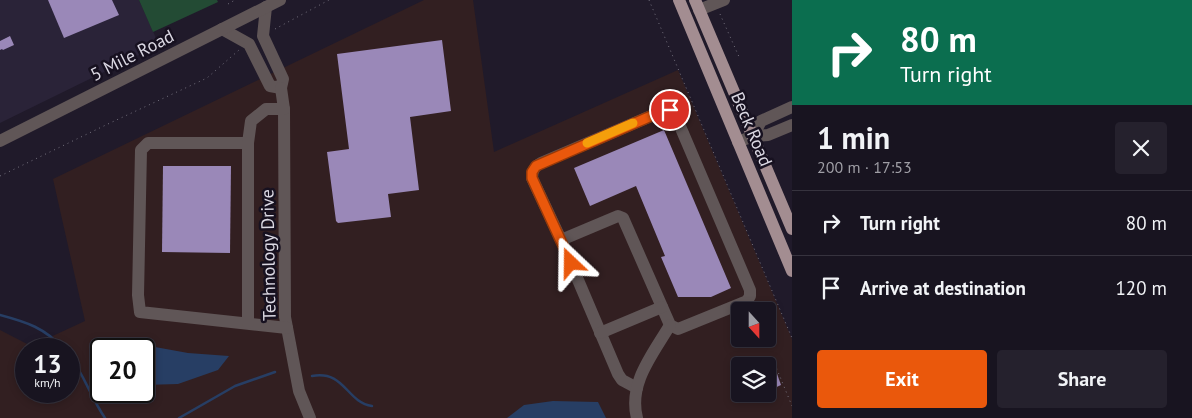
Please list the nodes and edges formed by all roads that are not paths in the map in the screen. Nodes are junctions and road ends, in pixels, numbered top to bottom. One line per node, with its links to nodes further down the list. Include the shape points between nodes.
1 (280, 0): 5 (street, 5 Mile Road)
2 (679, 0): 13 (main road, Beck Road)
3 (720, 2): 4 (street)
4 (697, 5): 11 (main road, Beck Road)
5 (266, 7): 6 (street, 5 Mile Road); 7 (street, Technology Drive, via 263,36 283,78)
6 (222, 29): 7 (street, via 249,44 270,86); 12 (street, 5 Mile Road)
7 (280, 88): 9 (street, Technology Drive)
8 (792, 107): 11 (street, via 761,121)
9 (284, 109): 14 (street, via 266,109 251,121); 21 (street, Technology Drive)
10 (792, 125): 11 (street, via 768,136)
11 (753, 136): 13 (street); 15 (main road, Beck Road)
12 (0, 141)
13 (738, 142): 17 (main road, Beck Road)
14 (248, 143): 19 (street); 19 (street, via 148,143 141,150 138,295 140,312)
15 (792, 229)
16 (561, 240): 18 (street, via 621,216); 20 (street, via 532,178 536,166 665,110 674,112 750,296 747,301 682,329); 22 (street)
17 (792, 271)
18 (662, 307): 20 (street); 22 (street)
19 (248, 324): 21 (street)
20 (670, 325): 23 (street)
21 (287, 328): 24 (street, Technology Drive, via 299,391)
22 (600, 333): 23 (street, via 622,380)
23 (637, 388): 25 (street, via 634,397)
24 (310, 418)
25 (637, 418)

